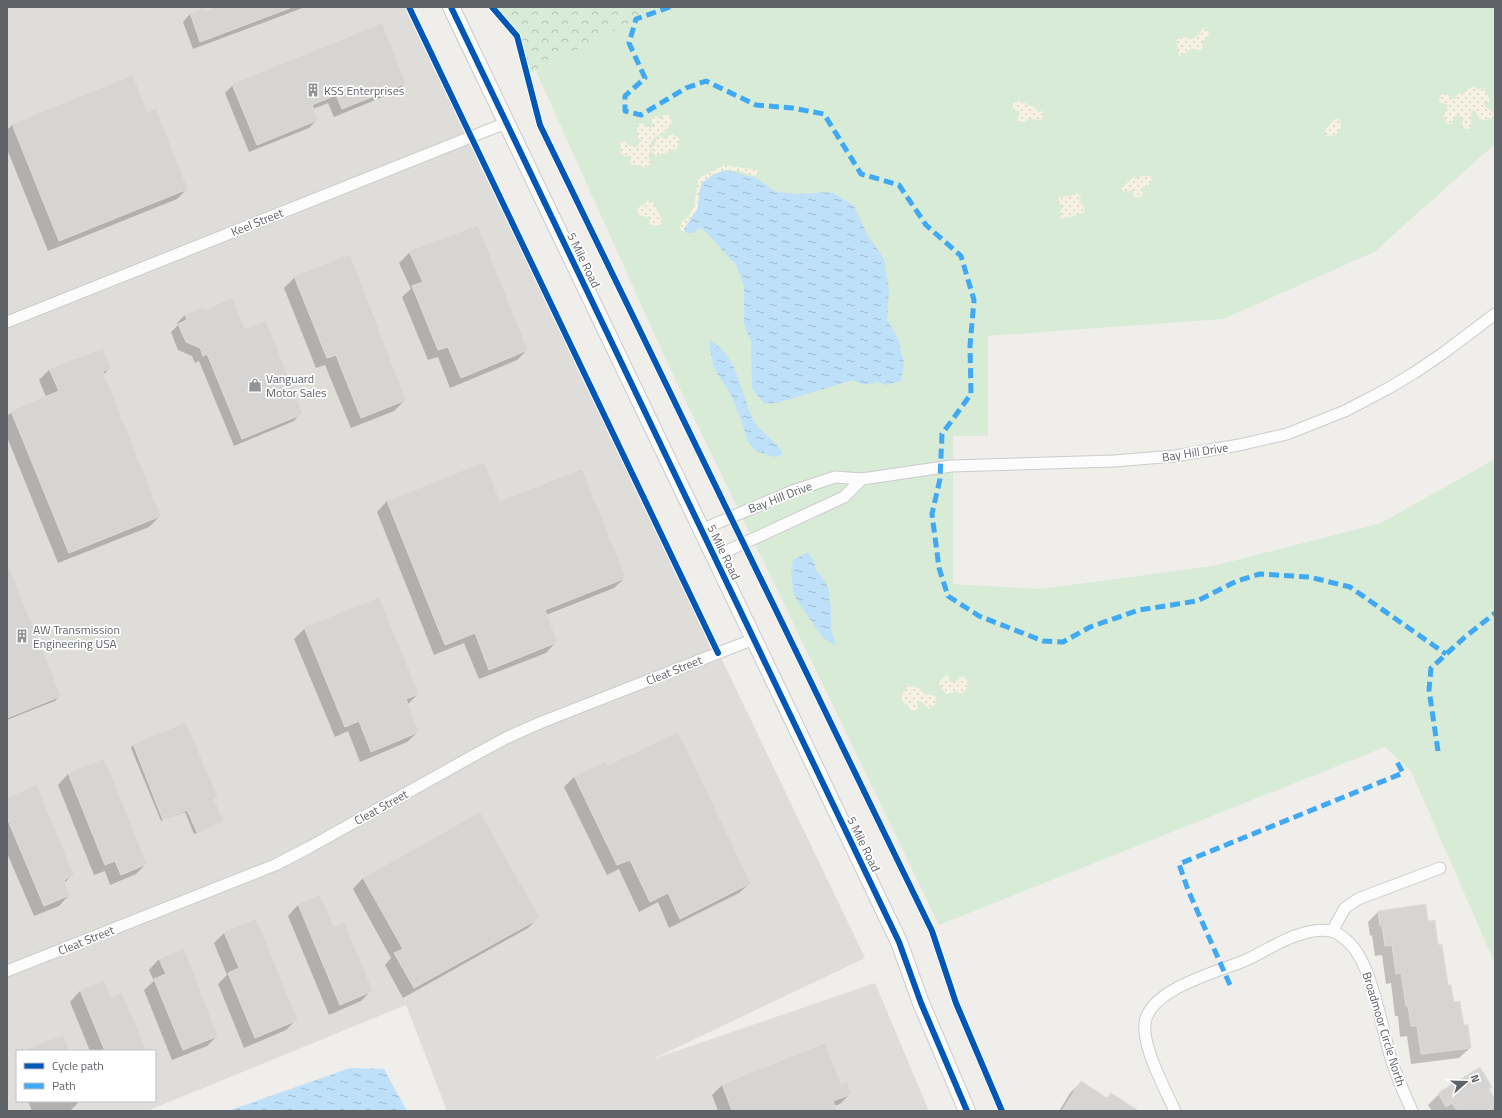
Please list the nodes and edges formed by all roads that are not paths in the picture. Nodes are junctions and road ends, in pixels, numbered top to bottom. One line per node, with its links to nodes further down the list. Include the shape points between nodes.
1 (451, 7): 2 (street, 5 Mile Road)
2 (506, 123): 4 (street, Keel Street); 6 (street, 5 Mile Road)
3 (1495, 314): 5 (street, Bay Hill Drive, via 1414,373 1345,411 1288,434 1175,456 1114,461 951,466)
4 (7, 322)
5 (862, 479): 6 (street, Bay Hill Drive, via 835,477 790,492); 7 (street, Bay Hill Drive, via 844,497)
6 (700, 530): 7 (street, 5 Mile Road)
7 (714, 557): 8 (street, 5 Mile Road)
8 (754, 639): 11 (street, Cleat Street, via 506,738 275,864); 12 (street, 5 Mile Road, via 900,942 921,1003)
9 (1440, 868): 10 (street, via 1358,899 1345,908)
10 (1332, 931): 13 (street, via 1297,935 1246,960 1179,986 1151,1007 1145,1022 1147,1043); 14 (street, Broadmoor Circle North, via 1348,941 1364,964 1397,1078)
11 (7, 971)
12 (967, 1111)
13 (1175, 1111)
14 (1412, 1111)

